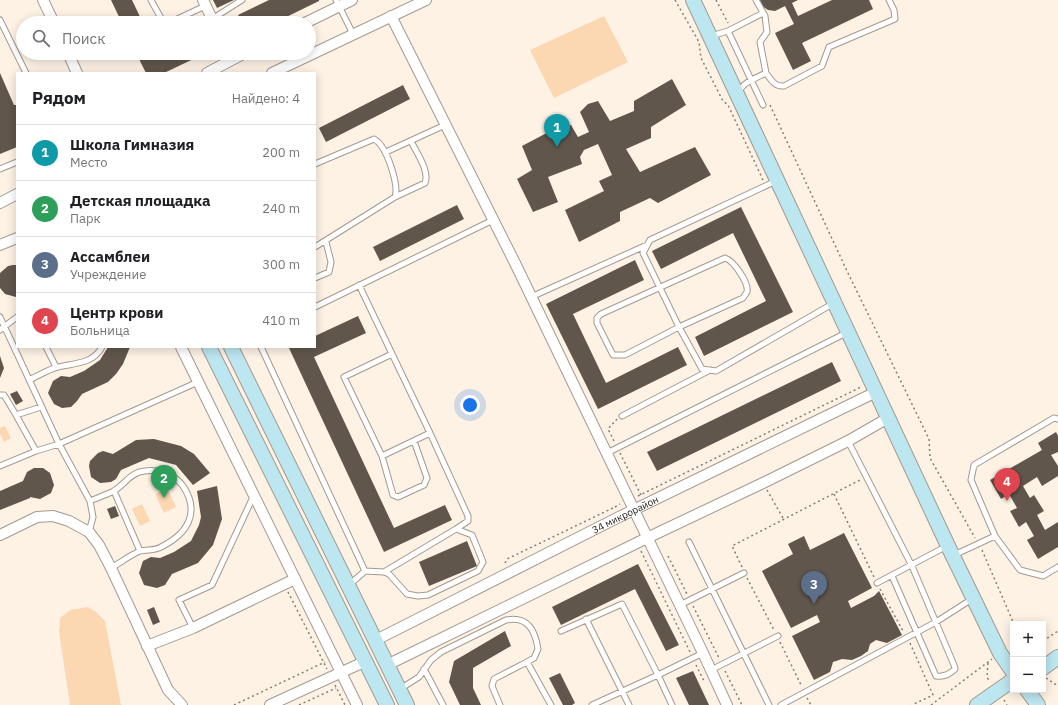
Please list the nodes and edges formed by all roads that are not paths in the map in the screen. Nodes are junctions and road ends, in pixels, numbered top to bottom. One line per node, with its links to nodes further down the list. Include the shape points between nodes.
1 (43, 0): 12 (street)
2 (151, 0): 13 (lane)
3 (242, 0): 16 (lane)
4 (352, 0): 10 (street)
5 (426, 0): 18 (street)
6 (693, 0): 22 (street)
7 (756, 0): 11 (lane)
8 (889, 0): 33 (lane, via 895,19 829,47 822,66 779,87)
9 (204, 3): 14 (lane); 15 (street)
10 (337, 3): 17 (street); 21 (lane)
11 (763, 14): 20 (lane); 33 (lane, via 767,32 760,42)
12 (51, 16)
13 (160, 16)
14 (181, 16)
15 (210, 16)
16 (220, 16)
17 (316, 16)
18 (391, 16): 21 (street); 37 (street)
19 (0, 20): 24 (lane)
20 (729, 30): 22 (lane); 34 (lane)
21 (353, 34): 23 (street)
22 (710, 36): 35 (street)
23 (316, 52)
24 (16, 53)
25 (20, 60): 29 (lane)
26 (71, 60): 30 (street)
27 (225, 60): 31 (street)
28 (299, 60): 32 (street)
29 (26, 72)
30 (77, 72)
31 (208, 72)
32 (274, 72)
33 (766, 73): 34 (lane)
34 (750, 80): 35 (lane, via 740,88); 36 (lane)
35 (737, 95): 43 (street)
36 (763, 105)
37 (445, 125): 38 (lane); 47 (street)
38 (411, 141): 39 (lane); 45 (lane, via 427,180 426,183)
39 (386, 152): 41 (lane, via 378,141 371,139); 45 (lane, via 397,187)
40 (16, 162): 42 (lane)
41 (316, 164)
42 (0, 169)
43 (771, 183): 50 (lane, via 650,240); 57 (street)
44 (16, 194): 46 (street)
45 (395, 197): 49 (lane)
46 (0, 202)
47 (493, 220): 54 (lane); 56 (street)
48 (16, 238): 51 (street)
49 (326, 242): 52 (lane); 53 (lane, via 329,272)
50 (647, 244): 55 (lane, via 643,252); 56 (lane)
51 (0, 245)
52 (316, 247)
53 (316, 278)
54 (359, 285): 58 (lane); 70 (lane)
55 (661, 288): 61 (lane); 61 (lane, via 601,314 597,318 597,323 613,355 619,356 625,356); 61 (lane, via 725,258 735,264 746,287 747,292 743,298)
56 (531, 297): 87 (street)
57 (834, 303): 63 (street); 72 (lane, via 716,371)
58 (316, 306)
59 (0, 317): 62 (lane)
60 (16, 318): 62 (lane)
61 (679, 327): 72 (lane, via 702,369)
62 (2, 329): 73 (lane)
63 (848, 332): 75 (street); 87 (lane)
64 (46, 348): 71 (lane)
65 (102, 348): 71 (lane, via 89,361)
66 (181, 348): 74 (street)
67 (210, 348): 128 (street)
68 (232, 348): 111 (street)
69 (262, 348): 105 (lane)
70 (392, 354): 82 (lane); 88 (lane, via 344,376)
71 (56, 367): 73 (lane)
72 (710, 370): 79 (lane)
73 (29, 380): 77 (lane)
74 (198, 382): 85 (lane); 91 (street)
75 (874, 387): 80 (street); 93 (street, 34 микрорайон)
76 (0, 396): 78 (lane, via 4,395)
77 (41, 407): 78 (lane); 85 (lane)
78 (16, 415): 86 (lane)
79 (622, 416)
80 (888, 418): 84 (street); 101 (street)
81 (1058, 419): 97 (lane, via 1054,418 974,465 971,480)
82 (430, 433): 83 (lane); 94 (lane, via 468,516 468,521)
83 (414, 441): 88 (lane); 88 (lane, via 427,478 424,485 398,496 393,495)
84 (848, 441): 98 (street); 102 (lane)
85 (59, 444): 86 (lane); 92 (lane)
86 (36, 451): 89 (lane)
87 (606, 454): 93 (street)
88 (382, 456)
89 (0, 466)
90 (114, 491): 92 (lane); 100 (lane); 100 (lane, via 131,476 145,470 172,476 186,491 193,510 184,529 161,548)
91 (254, 494): 109 (street); 117 (lane, via 212,585 179,600)
92 (90, 501): 95 (lane, via 93,516)
93 (634, 510): 98 (street); 121 (street, 34 микрорайон)
94 (456, 529): 106 (lane); 106 (lane, via 472,535 483,562 478,571 428,595 418,596 407,594 389,574)
95 (89, 532): 96 (street, via 53,516 37,517); 104 (street)
96 (0, 535)
97 (995, 536): 101 (lane, via 979,545); 103 (lane, via 1020,570 1043,576)
98 (647, 538): 114 (street); 130 (street)
99 (689, 542): 112 (lane)
100 (140, 551): 104 (lane)
101 (951, 551): 102 (lane); 113 (street)
102 (912, 566): 108 (lane); 116 (lane)
103 (1058, 567)
104 (111, 568): 122 (street)
105 (365, 571): 106 (lane); 111 (lane)
106 (384, 572)
107 (744, 573): 112 (lane)
108 (892, 576): 110 (lane); 119 (lane)
109 (295, 579): 117 (street); 134 (street)
110 (877, 583)
111 (349, 586): 121 (street)
112 (711, 588): 114 (lane); 125 (lane)
113 (974, 598): 116 (lane); 136 (street)
114 (680, 605): 124 (street)
115 (586, 619): 118 (lane); 135 (lane, via 622,604); 140 (lane)
116 (936, 622): 119 (lane); 119 (lane, via 954,664 955,669 952,672 941,677 936,676)
117 (193, 628): 122 (street)
118 (562, 630)
119 (916, 632): 156 (lane)
120 (778, 636): 125 (lane)
121 (376, 640): 130 (street)
122 (147, 646): 143 (street, via 168,690)
123 (1058, 649): 126 (street)
124 (703, 653): 133 (street); 135 (lane)
125 (744, 654): 133 (lane); 155 (lane)
126 (1046, 657)
127 (1058, 657): 131 (street)
128 (366, 661): 134 (street); 146 (street)
129 (528, 662): 132 (lane, via 534,658 538,650 536,637 526,623 515,619 506,620 441,652); 149 (lane, via 494,679 492,686); 150 (lane)
130 (388, 665): 139 (street)
131 (1046, 666)
132 (424, 669): 139 (lane, via 419,677); 148 (lane)
133 (711, 670): 154 (street)
134 (341, 671): 144 (street); 145 (street)
135 (658, 675): 140 (lane); 153 (lane)
136 (1010, 676)
137 (1010, 681): 157 (street)
138 (1010, 682): 158 (street)
139 (399, 690): 147 (street)
140 (622, 692): 151 (lane); 152 (lane)
141 (1020, 693): 159 (street)
142 (1029, 693): 160 (street)
143 (182, 705)
144 (270, 705)
145 (357, 705)
146 (387, 705)
147 (407, 705)
148 (443, 705)
149 (500, 705)
150 (550, 705)
151 (592, 705)
152 (629, 705)
153 (672, 705)
154 (727, 705)
155 (769, 705)
156 (781, 705)
157 (977, 705)
158 (990, 705)
159 (1027, 705)
160 (1038, 705)

